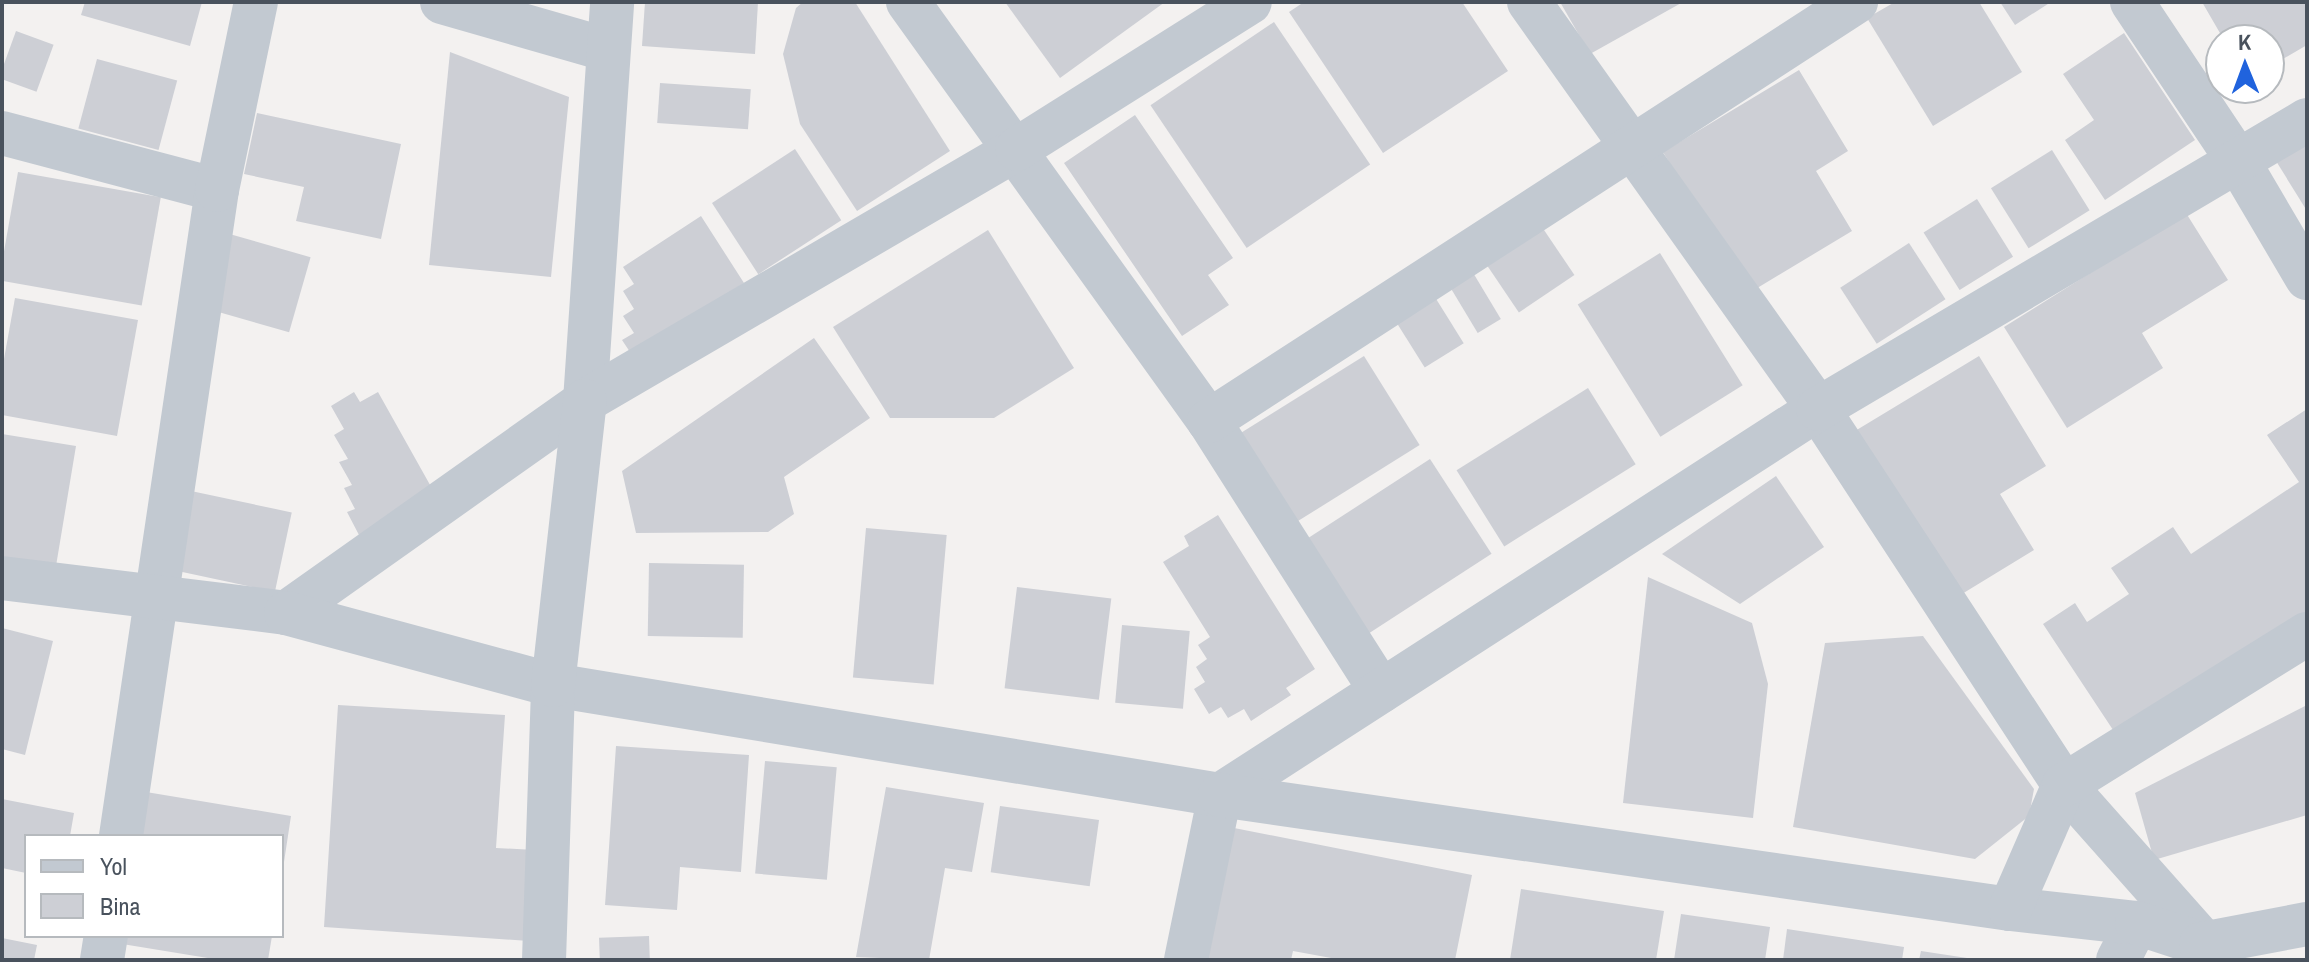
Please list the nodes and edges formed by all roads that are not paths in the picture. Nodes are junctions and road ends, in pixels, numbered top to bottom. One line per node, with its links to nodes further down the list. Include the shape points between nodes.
1 (256, 2): 15 (street)
2 (442, 2): 9 (street)
3 (612, 2): 9 (street)
4 (908, 2): 13 (street)
5 (1250, 2): 13 (street)
6 (1529, 2): 12 (street)
7 (1856, 2): 12 (street)
8 (2132, 2): 14 (street)
9 (608, 50): 17 (street)
10 (2307, 120): 14 (street)
11 (2, 133): 15 (street)
12 (1632, 147): 18 (street); 19 (street)
13 (1017, 149): 17 (street); 19 (street)
14 (2238, 161): 16 (street); 18 (street)
15 (217, 190): 21 (street)
16 (2307, 278)
17 (585, 401): 22 (street); 24 (street)
18 (1818, 409): 25 (street); 26 (street)
19 (1209, 421): 25 (street)
20 (2, 578): 21 (street)
21 (157, 598): 22 (street); 28 (street)
22 (286, 613): 24 (street)
23 (2307, 634): 26 (street)
24 (553, 685): 27 (street); 35 (street)
25 (1381, 691): 27 (street)
26 (2064, 785): 29 (street); 33 (street)
27 (1220, 795): 29 (street); 36 (street)
28 (121, 834)
29 (2010, 909): 32 (street)
30 (2307, 924): 33 (street)
31 (106, 938): 34 (street)
32 (2127, 941): 33 (street)
33 (2211, 952)
34 (102, 960)
35 (544, 960)
36 (1186, 960)

